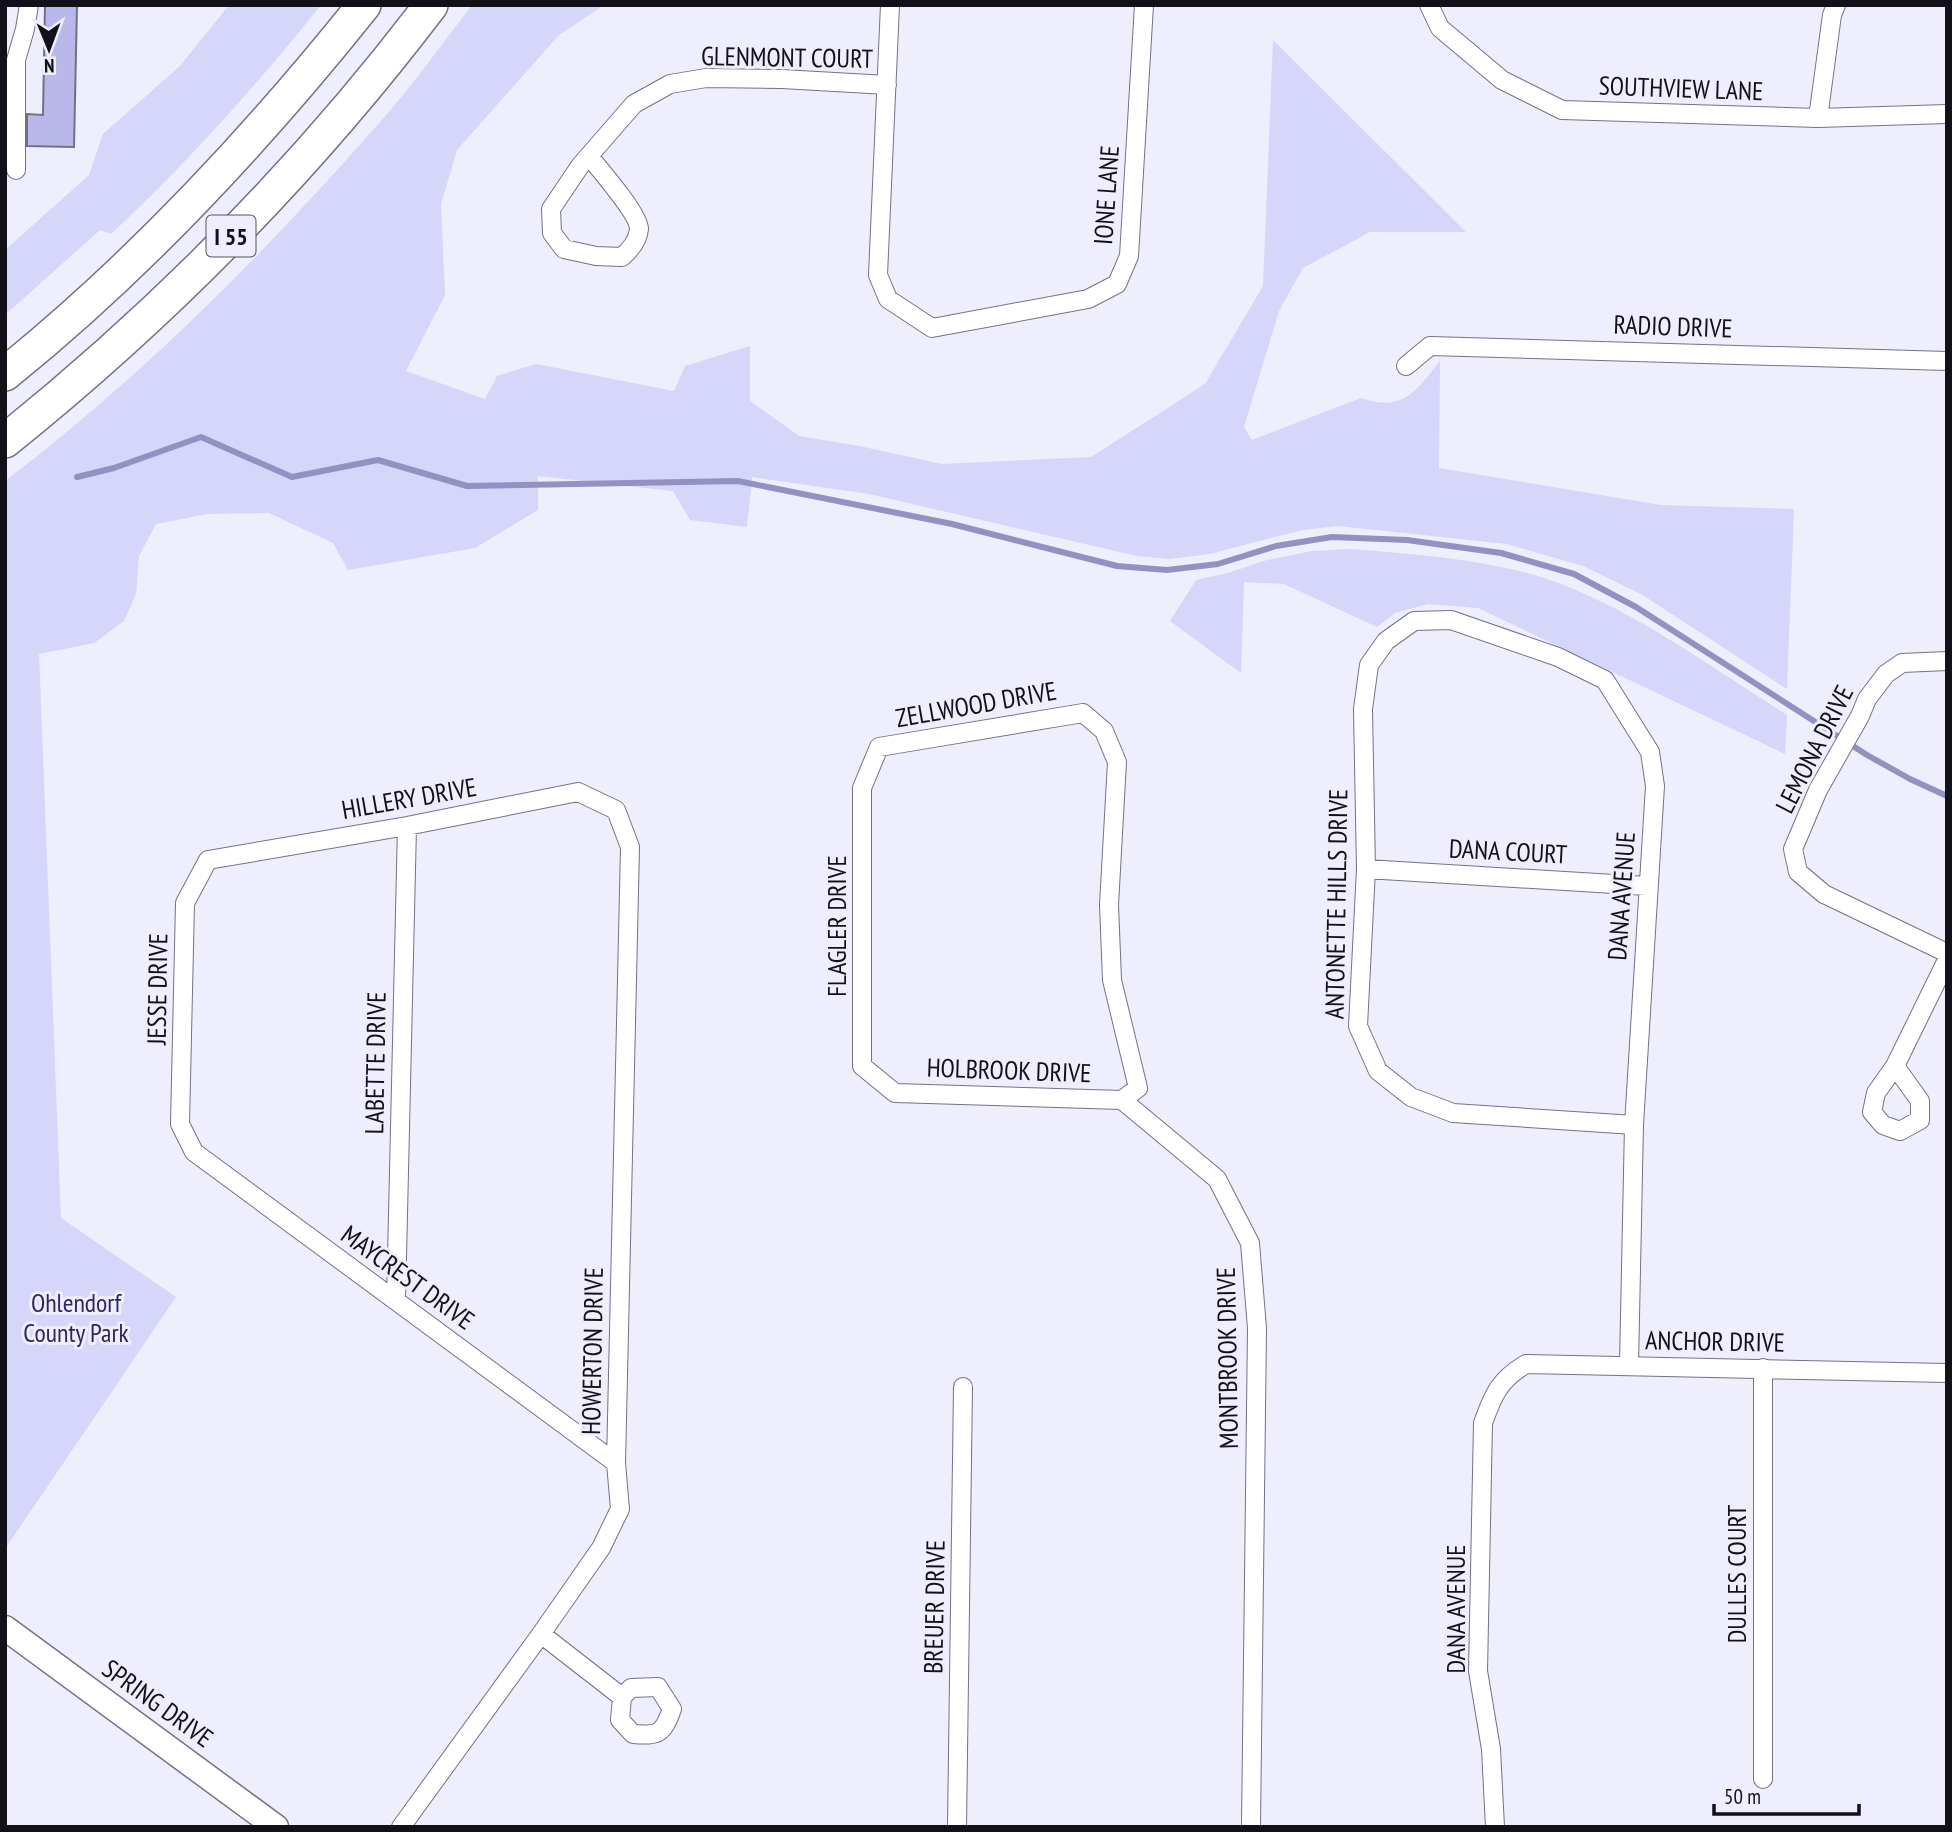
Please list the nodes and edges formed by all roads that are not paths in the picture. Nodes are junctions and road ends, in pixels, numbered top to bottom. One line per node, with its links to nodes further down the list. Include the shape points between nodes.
1 (29, 5): 12 (street, via 16,60)
2 (364, 5): 15 (highway, I 55, via 256,134 182,212)
3 (431, 5): 16 (highway, I 55, via 350,106 201,267 123,341)
4 (890, 5): 8 (street)
5 (1144, 5): 8 (street, IONE LANE, via 1129,256 1118,284 1087,299 932,328 888,299 878,275)
6 (1429, 5): 10 (street, SOUTHVIEW LANE, via 1440,28 1502,80 1562,110)
7 (1836, 5): 10 (street)
8 (887, 85): 11 (street, GLENMONT COURT, via 719,78 670,84 634,104)
9 (1947, 114): 10 (street, SOUTHVIEW LANE)
10 (1818, 118)
11 (589, 156): 11 (street, GLENMONT COURT, via 551,209 552,233 564,249 622,257 633,247 639,229 636,216)
12 (16, 170)
13 (1947, 361): 14 (street, RADIO DRIVE, via 1430,346)
14 (1406, 366)
15 (5, 374)
16 (5, 441)
17 (1386, 641): 23 (street, ANTONETTE HILLS DRIVE, via 1369,665 1363,709); 24 (street, DANA AVENUE, via 1414,621 1451,620 1559,657 1605,680 1650,752 1655,786)
18 (1947, 662): 25 (street, LEMONA DRIVE, via 1902,663 1885,674 1818,790 1793,849 1798,872 1824,894)
19 (879, 747): 28 (street, FLAGLER DRIVE, via 862,788 862,1066); 29 (street, ZELLWOOD DRIVE, via 1083,713 1104,732 1117,762 1109,905 1112,980 1138,1088)
20 (616, 810): 21 (street, HILLERY DRIVE, via 578,792); 38 (street, HOWERTON DRIVE, via 630,848)
21 (407, 826): 22 (street, HILLERY DRIVE); 32 (street, LABETTE DRIVE)
22 (208, 860): 30 (street, JESSE DRIVE, via 185,903)
23 (1366, 869): 24 (street, DANA COURT); 31 (street, ANTONETTE HILLS DRIVE, via 1358,1026 1378,1071 1411,1097 1453,1113)
24 (1647, 886): 31 (street, DANA AVENUE)
25 (1947, 953)
26 (1947, 960): 27 (street)
27 (1895, 1066)
28 (895, 1093): 29 (street, HOLBROOK DRIVE)
29 (1122, 1100): 46 (street, MONTBROOK DRIVE, via 1217,1179 1250,1243 1257,1328)
30 (180, 1125): 32 (street, MAYCREST DRIVE, via 194,1152)
31 (1634, 1125): 33 (street, DANA AVENUE)
32 (396, 1301): 38 (street, MAYCREST DRIVE)
33 (1629, 1366): 34 (street, ANCHOR DRIVE); 37 (street, ANCHOR DRIVE, via 1526,1364)
34 (1763, 1368): 35 (street, ANCHOR DRIVE); 42 (street, DULLES COURT)
35 (1947, 1373)
36 (963, 1387): 45 (street, BREUER DRIVE)
37 (1494, 1393): 47 (street, DANA AVENUE, via 1483,1423 1478,1671 1491,1749)
38 (616, 1463): 40 (street, HOWERTON DRIVE, via 620,1509 601,1548)
39 (5, 1628): 43 (street, SPRING DRIVE)
40 (541, 1634): 41 (street); 44 (street, HOWERTON DRIVE)
41 (622, 1697)
42 (1763, 1779)
43 (276, 1827)
44 (401, 1827)
45 (957, 1827)
46 (1251, 1827)
47 (1495, 1827)

